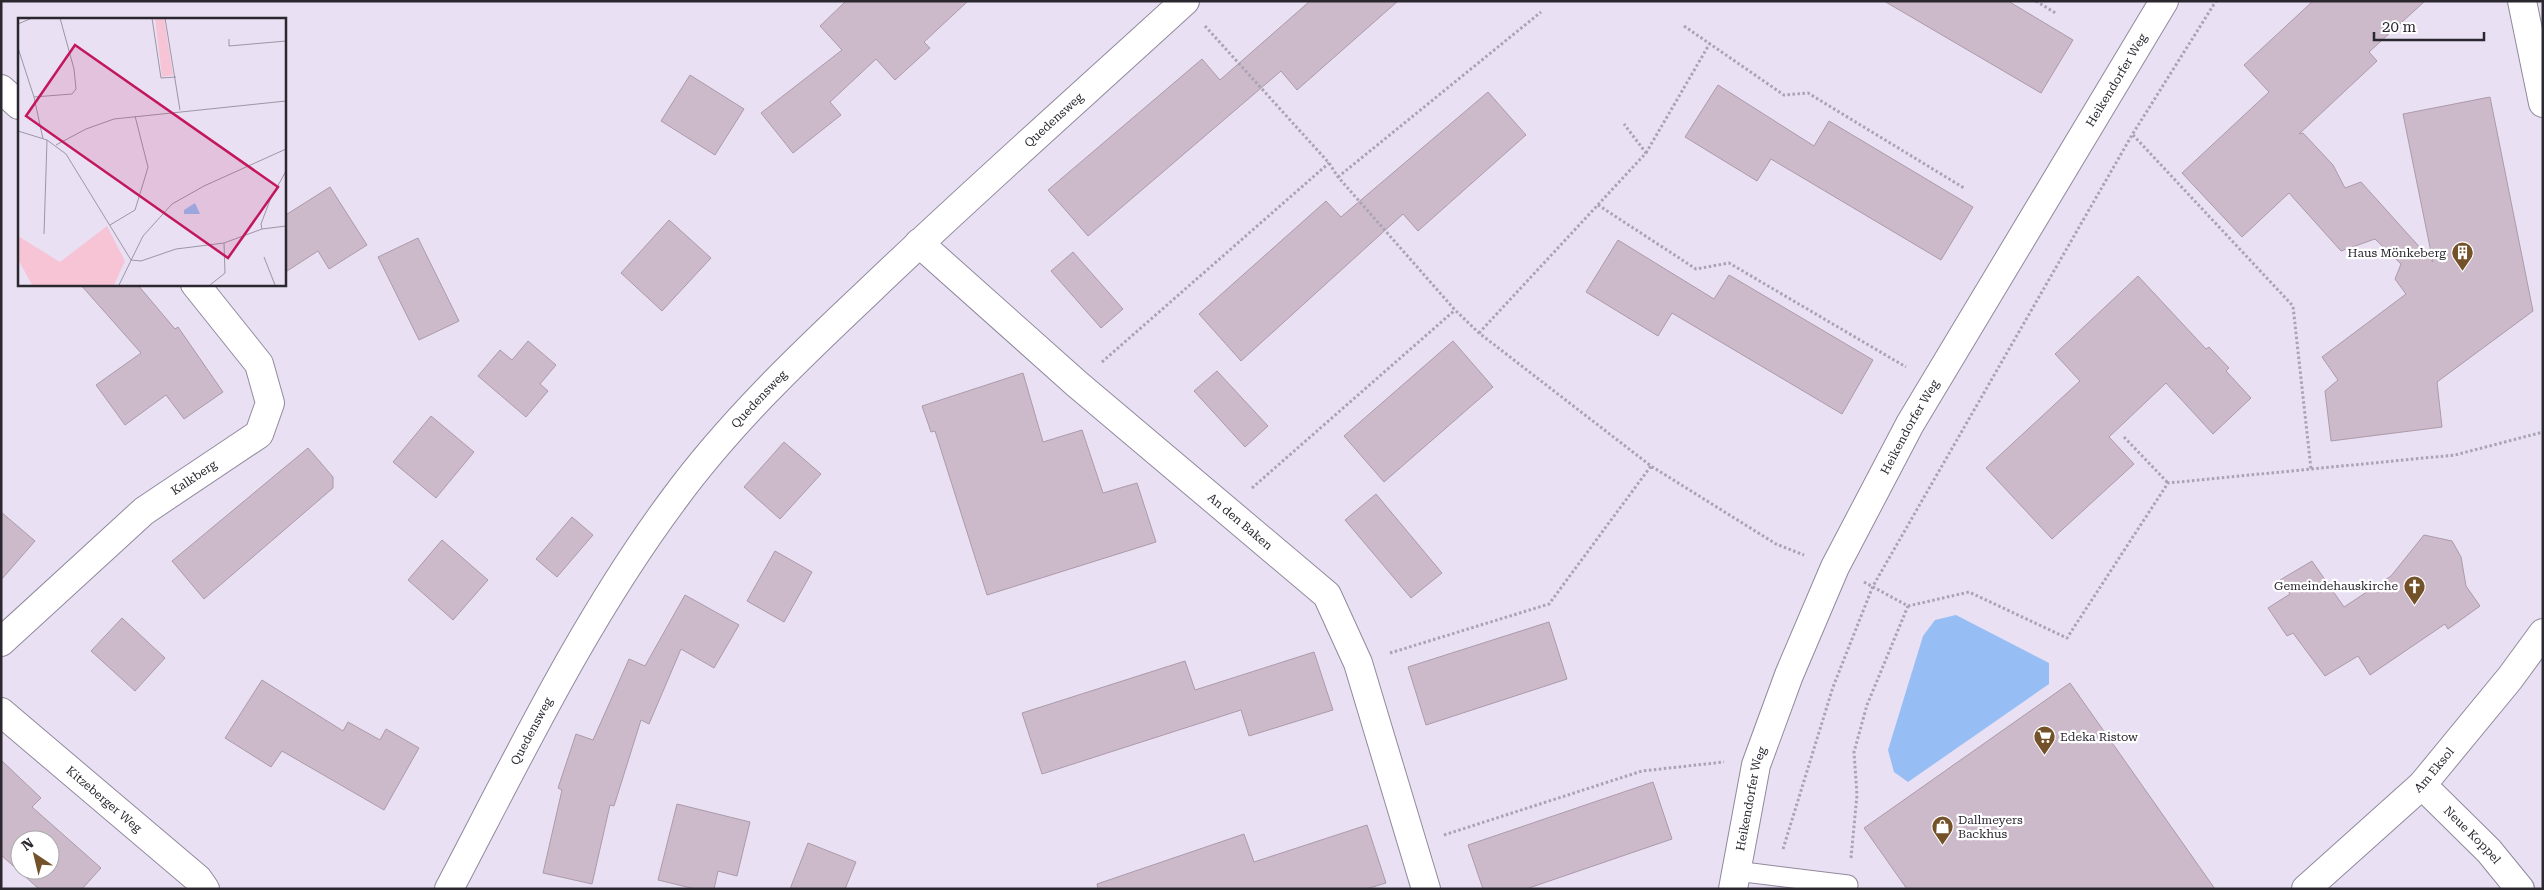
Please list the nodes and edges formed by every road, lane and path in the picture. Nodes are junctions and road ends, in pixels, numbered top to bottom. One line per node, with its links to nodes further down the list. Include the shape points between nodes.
1 (2036, 1): 7 (path)
2 (2164, 1): 24 (street, Heikendorfer Weg)
3 (2216, 1): 14 (path)
4 (2522, 1): 11 (street)
5 (1184, 2): 16 (path); 20 (street, Quedensweg)
6 (1541, 12): 17 (path)
7 (2058, 14)
8 (1684, 26): 9 (path)
9 (1710, 44): 15 (path); 18 (path, via 1784,95 1808,93)
10 (1, 89): 12 (street)
11 (2543, 103)
12 (18, 104)
13 (1624, 124): 15 (path)
14 (2132, 135): 29 (path, via 2294,306); 34 (path)
15 (1646, 153): 19 (path)
16 (1329, 163): 17 (path); 25 (path)
17 (1338, 177): 22 (path)
18 (1964, 188)
19 (1598, 205): 23 (path); 24 (path, via 1696,269 1729,263)
20 (919, 243): 25 (street, An den Baken); 47 (street, Quedensweg, via 762,397 674,498 580,639)
21 (196, 285): 37 (street, Kalkberg, via 259,364 270,403 260,434 144,511)
22 (1455, 310): 23 (path); 31 (path)
23 (1479, 333): 28 (path)
24 (1934, 383): 33 (street, Heikendorfer Weg)
25 (1077, 384): 31 (street, An den Baken)
26 (2543, 432): 29 (path, via 2455,455)
27 (2124, 437): 30 (path)
28 (1651, 466): 32 (path); 38 (path, via 1549,604)
29 (2311, 469): 30 (path)
30 (2168, 484): 35 (path, via 2067,638 1969,592)
31 (1227, 510): 38 (street, An den Baken, via 1327,595)
32 (1776, 544)
33 (1835, 567): 34 (path); 40 (street, Heikendorfer Weg, via 1789,675)
34 (1872, 586): 35 (path); 43 (path, via 1833,687)
35 (1908, 606): 45 (path, via 1867,705 1854,752 1856,795)
36 (2543, 633): 41 (street, Am Eksol)
37 (1, 642)
38 (1358, 663): 42 (street, An den Baken)
39 (1, 712): 46 (street, Kitzeberger Weg, via 198,879)
40 (1756, 765): 42 (path, via 1721,762 1642,771); 44 (street, Heikendorfer Weg)
41 (2422, 785): 49 (street, Am Eksol); 50 (street, Neue Koppel, via 2489,851)
42 (1412, 845): 48 (street, An den Baken)
43 (1776, 875): 44 (lane); 45 (lane)
44 (1734, 880)
45 (1848, 885)
46 (205, 889)
47 (449, 889)
48 (1426, 889)
49 (2306, 889)
50 (2520, 889)

